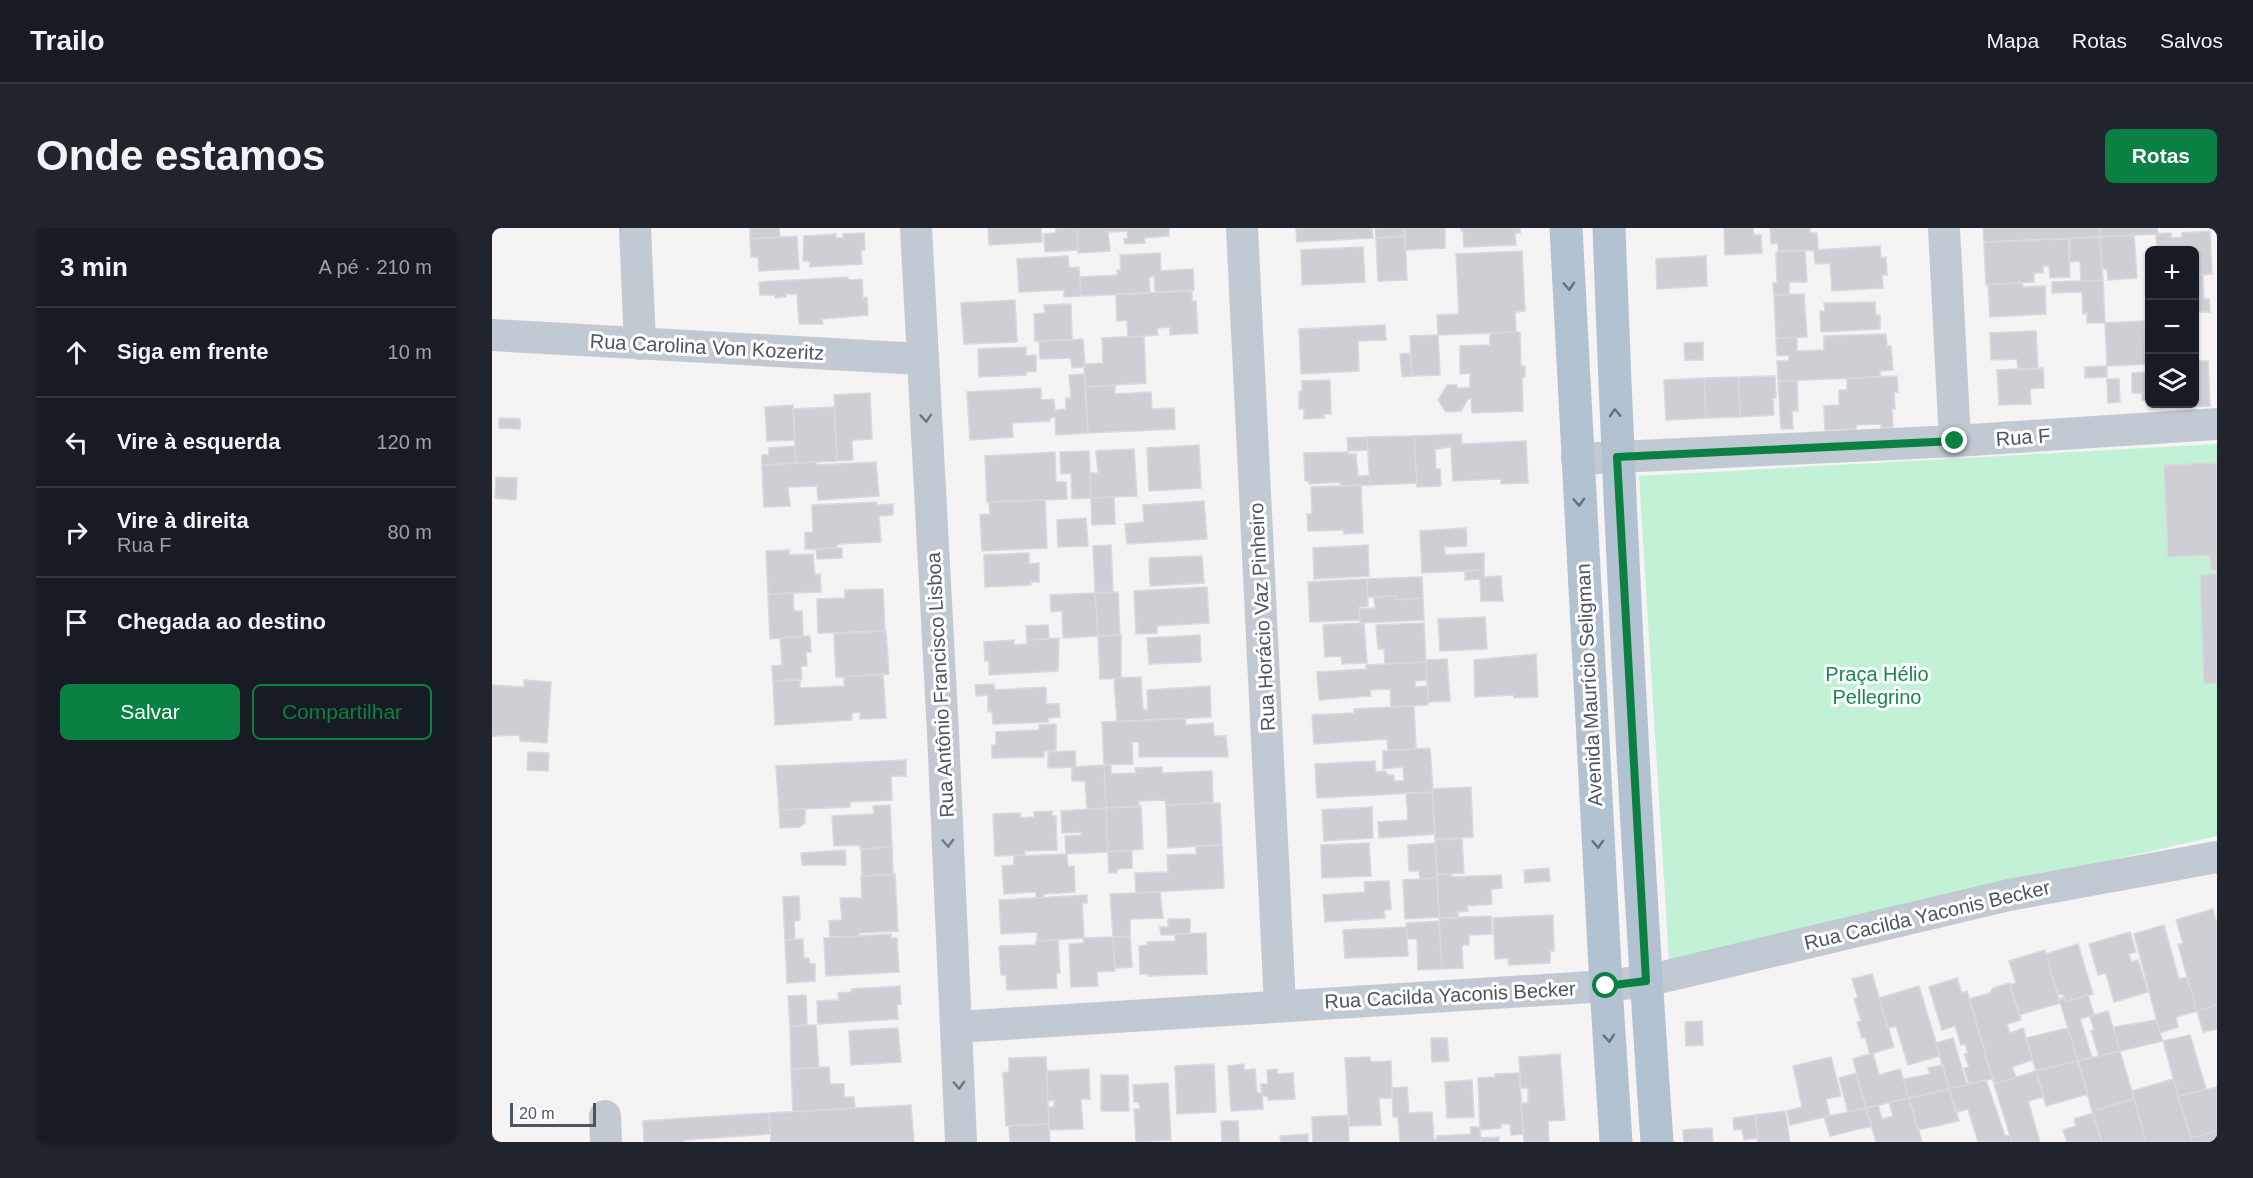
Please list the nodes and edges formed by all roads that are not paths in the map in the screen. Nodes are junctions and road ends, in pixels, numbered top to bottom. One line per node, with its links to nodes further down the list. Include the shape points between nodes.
1 (635, 228): 8 (street)
2 (916, 228): 9 (street, Rua Antônio Francisco Lisboa)
3 (1242, 228): 17 (street, Rua Horácio Vaz Pinheiro)
4 (1566, 228): 13 (main road, Avenida Maurício Seligman, one-way to 13)
5 (1609, 228): 12 (main road, Avenida Maurício Seligman, one-way to 5)
6 (1944, 228): 11 (street)
7 (492, 335): 8 (street, Rua Carolina Von Kozeritz)
8 (640, 344): 9 (street, Rua Carolina Von Kozeritz)
9 (921, 359): 18 (street, Rua Antônio Francisco Lisboa, one-way to 18)
10 (2217, 424): 11 (street, Rua F)
11 (1955, 441): 12 (street, Rua F)
12 (1617, 457): 13 (street, Rua F); 15 (main road, Avenida Maurício Seligman)
13 (1577, 459): 16 (main road, Avenida Maurício Seligman, one-way to 16)
14 (2217, 857): 15 (street, Rua Cacilda Yaconis Becker, via 2009,895)
15 (1646, 981): 16 (street, Rua Cacilda Yaconis Becker); 21 (main road, Avenida Maurício Seligman)
16 (1606, 986): 17 (street, Rua Cacilda Yaconis Becker); 20 (main road, Avenida Maurício Seligman, one-way to 20)
17 (1280, 1005): 18 (street, Rua Cacilda Yaconis Becker)
18 (957, 1027): 19 (street, Rua Antônio Francisco Lisboa, one-way to 19)
19 (961, 1142)
20 (1616, 1142)
21 (1657, 1142)

